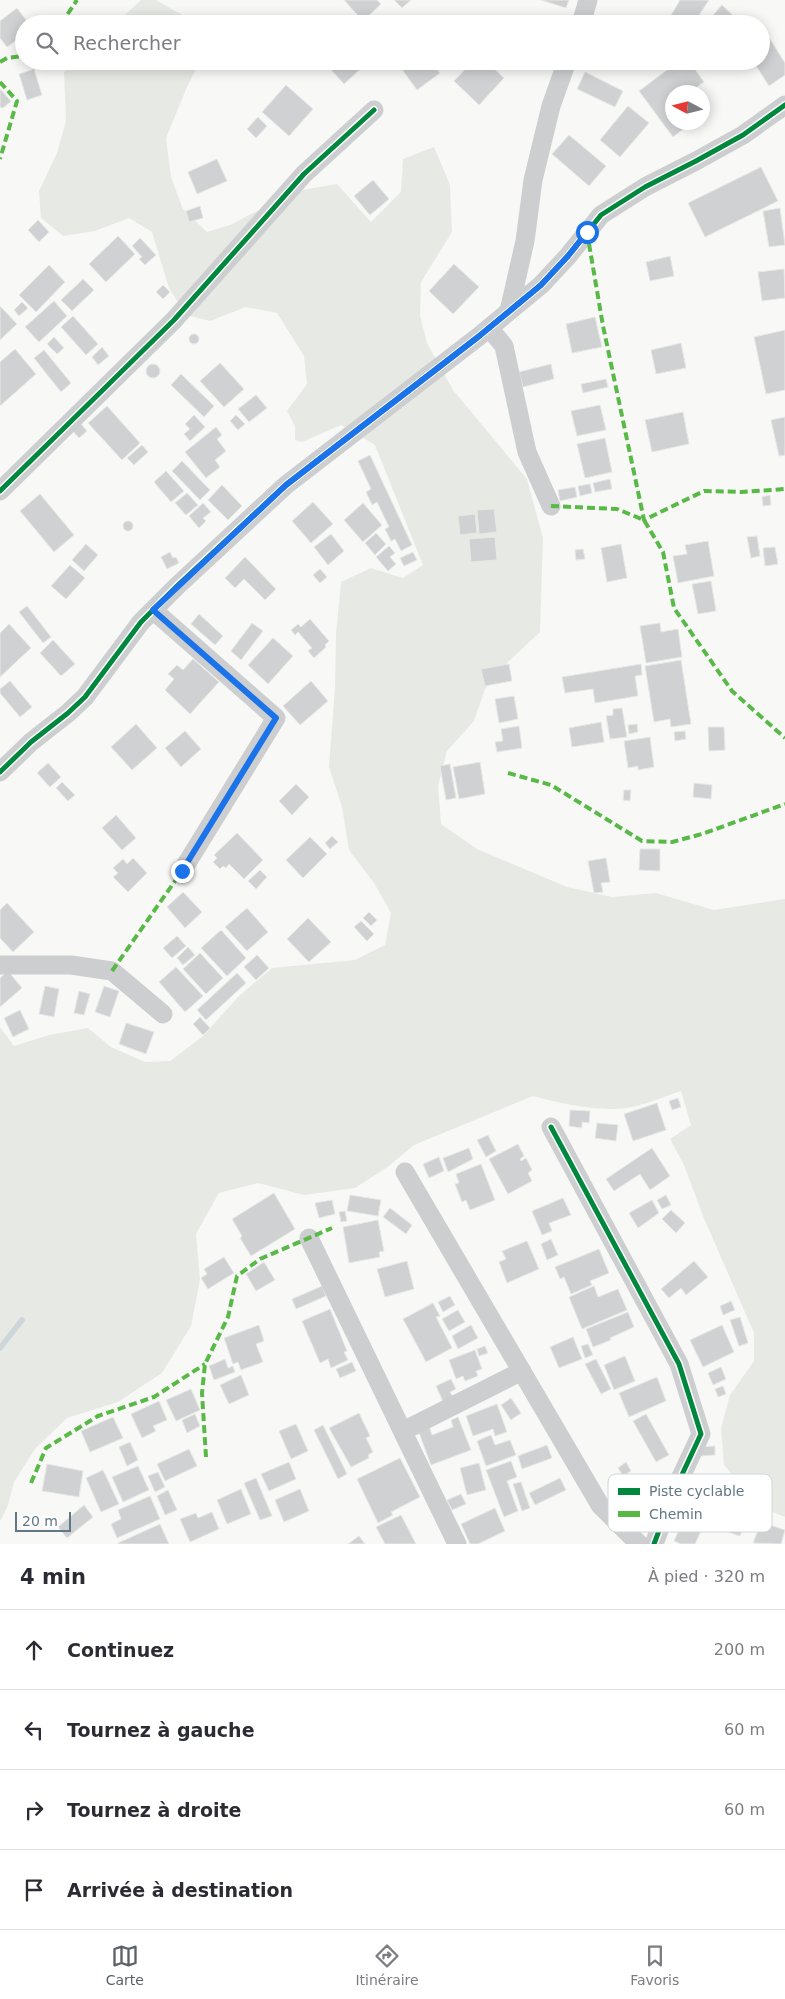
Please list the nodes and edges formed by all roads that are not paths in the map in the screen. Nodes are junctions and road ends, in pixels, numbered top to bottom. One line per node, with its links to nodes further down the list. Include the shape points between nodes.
1 (588, 0): 2 (street)
2 (583, 15)
3 (564, 70): 6 (street, via 551,106 533,180)
4 (785, 105): 6 (street, via 743,135 645,187 601,215 541,285)
5 (374, 110): 8 (street, via 304,174 174,320)
6 (509, 311): 7 (street)
7 (489, 328): 9 (street, via 504,346 527,452); 10 (street, via 286,485)
8 (0, 491)
9 (551, 506)
10 (153, 610): 11 (street, via 85,697); 12 (street, via 276,718)
11 (0, 772)
12 (182, 871)
13 (0, 965): 14 (street, via 71,965 112,971)
14 (163, 1014)
15 (551, 1127): 20 (street, via 679,1364 701,1434)
16 (405, 1172): 18 (street)
17 (309, 1238): 19 (street)
18 (522, 1371): 19 (street); 21 (street, via 600,1505)
19 (402, 1431): 24 (street)
20 (682, 1474)
21 (608, 1513)
22 (627, 1532): 25 (street)
23 (658, 1532): 26 (street)
24 (457, 1544)
25 (639, 1544)
26 (654, 1544)

